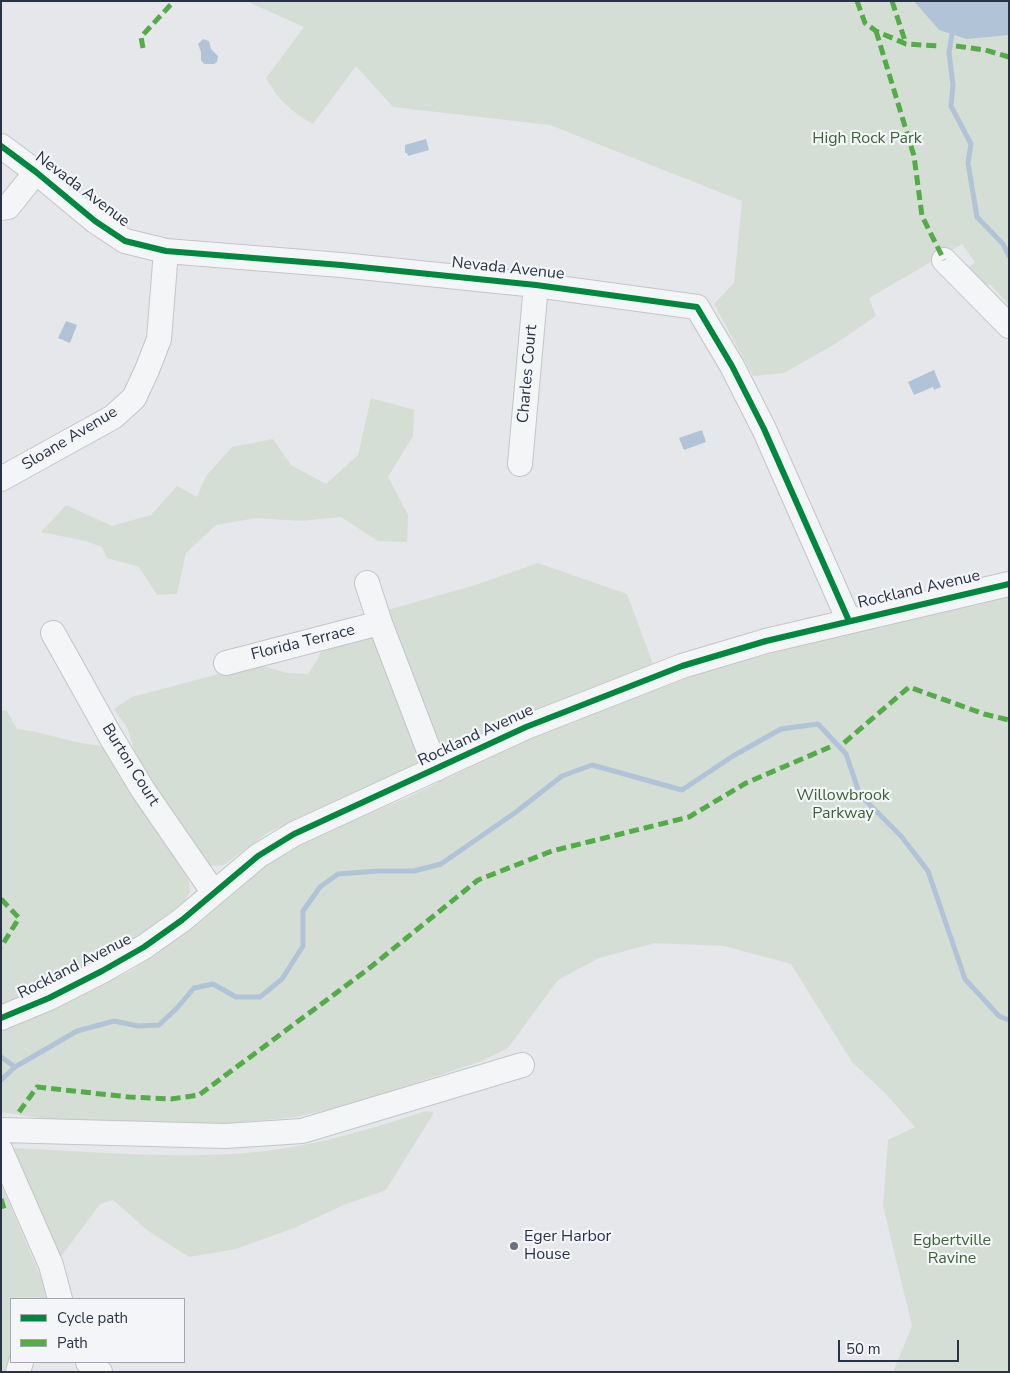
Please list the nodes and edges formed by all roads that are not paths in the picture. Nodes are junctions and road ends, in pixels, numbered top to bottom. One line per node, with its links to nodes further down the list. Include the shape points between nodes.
1 (1, 146): 2 (street, Nevada Avenue)
2 (30, 168): 3 (street); 4 (street, via 8,207); 5 (street, Nevada Avenue, via 95,221 126,241)
3 (1, 194)
4 (1, 208)
5 (166, 251): 7 (street, Nevada Avenue); 10 (street, Sloane Avenue, via 158,339 134,398 113,418)
6 (944, 260): 8 (street)
7 (536, 285): 9 (street, Charles Court); 13 (street, Nevada Avenue, via 697,307 764,429)
8 (1009, 326)
9 (520, 464)
10 (1, 479)
11 (367, 583): 14 (street)
12 (1009, 584): 13 (street, Rockland Avenue)
13 (850, 621): 17 (street, Rockland Avenue, via 766,641 663,672 526,727)
14 (380, 623): 16 (street, Florida Terrace); 17 (street)
15 (53, 633): 18 (street, Burton Court, via 143,790)
16 (226, 662)
17 (436, 769): 18 (street, Rockland Avenue, via 294,834 258,856)
18 (214, 893): 19 (street, Rockland Avenue, via 182,920 102,971)
19 (1, 1018)
20 (522, 1065): 21 (street, via 302,1131 225,1136)
21 (1, 1130)
22 (1, 1151): 23 (street, via 50,1265)
23 (60, 1298)
24 (89, 1363): 25 (street)
25 (100, 1372)

